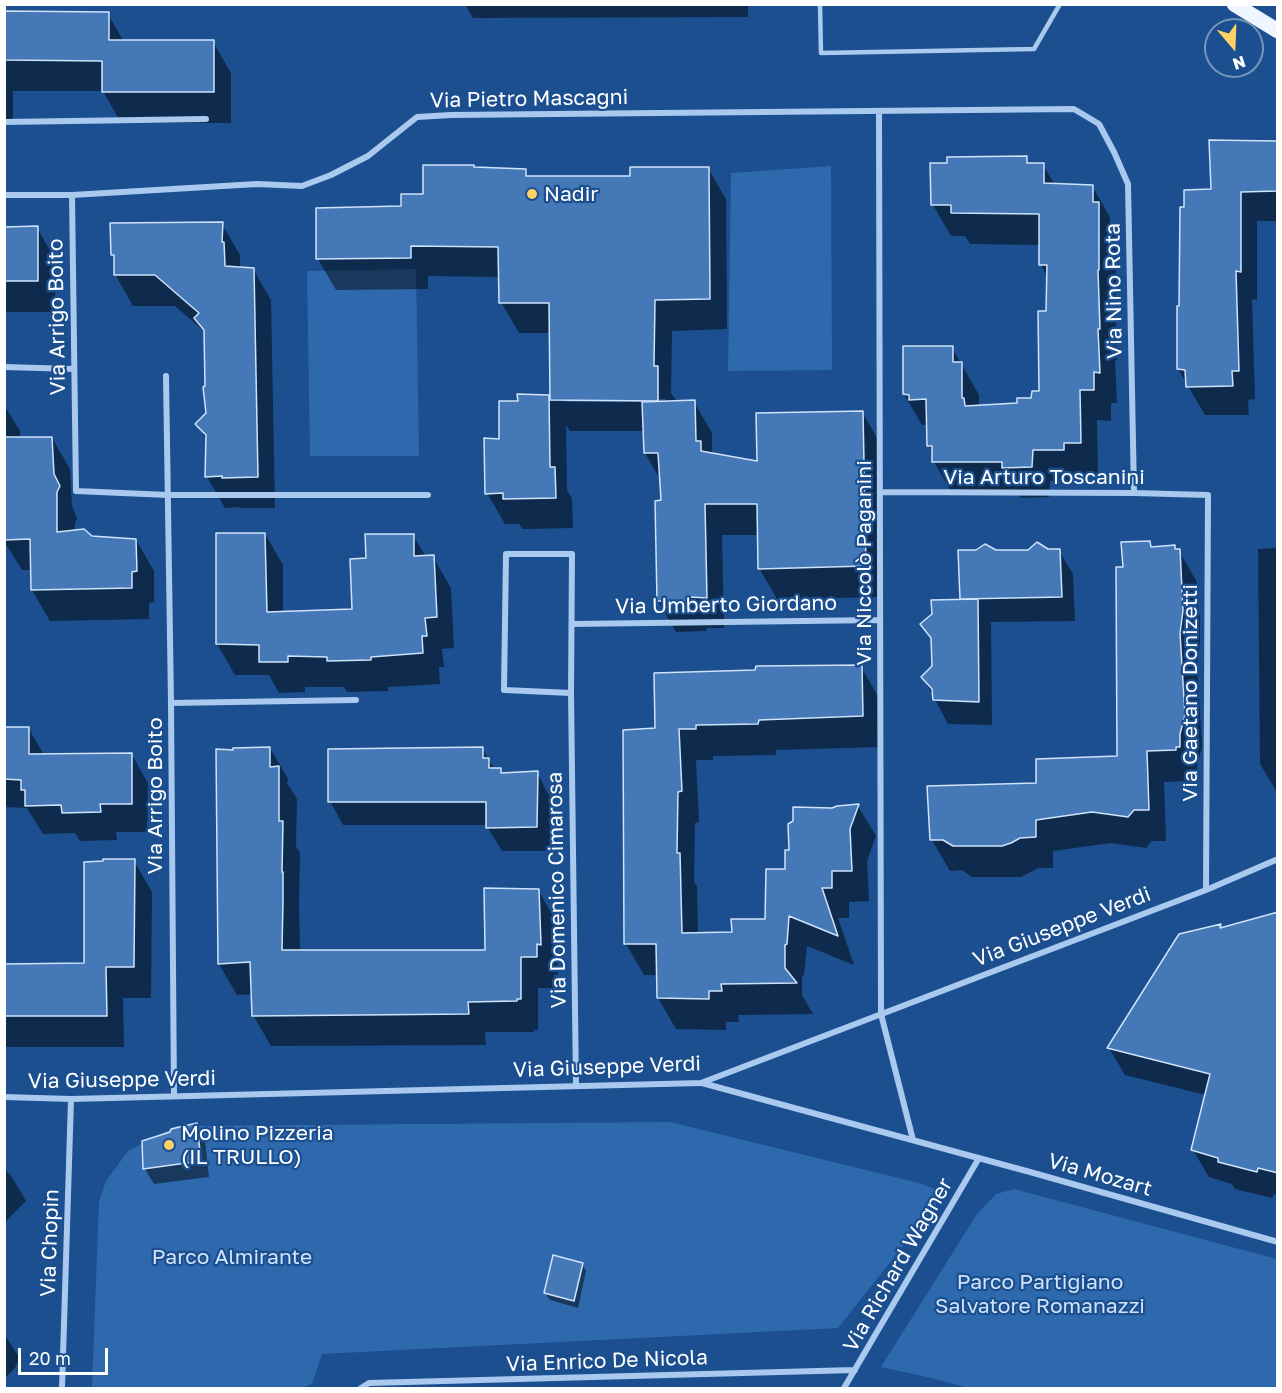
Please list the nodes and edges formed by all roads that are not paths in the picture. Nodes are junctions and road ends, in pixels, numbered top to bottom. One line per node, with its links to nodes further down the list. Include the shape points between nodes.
1 (820, 4): 2 (lane, via 820,53 1034,49)
2 (1059, 4)
3 (1238, 7): 4 (main road)
4 (1278, 31)
5 (1074, 110): 6 (street, Via Pietro Mascagni); 15 (street, Via Nino Rota, via 1099,124 1128,184)
6 (879, 111): 10 (street, Via Pietro Mascagni, via 417,117 368,156 302,186 257,184); 14 (street, Via Niccolò Paganini)
7 (206, 119): 8 (street)
8 (4, 122)
9 (4, 195): 10 (street, Via Pietro Mascagni)
10 (72, 195): 12 (street, Via Arrigo Boito)
11 (4, 367): 12 (street)
12 (74, 369): 16 (street, Via Arrigo Boito, via 76,491)
13 (166, 376): 16 (street, Via Arrigo Boito)
14 (880, 492): 15 (street, Via Arturo Toscanini); 19 (street, Via Niccolò Paganini)
15 (1134, 493): 18 (street, Via Arturo Toscanini)
16 (168, 495): 17 (street, Via Arrigo Boito); 23 (street, Via Arrigo Boito)
17 (428, 495)
18 (1208, 495): 25 (street, Via Gaetano Donizetti)
19 (880, 620): 20 (street, Via Umberto Giordano); 26 (street, Via Niccolò Paganini)
20 (572, 624): 21 (street, Via Domenico Cimarosa); 21 (street, Via Domenico Cimarosa, via 573,554 506,554 504,690)
21 (571, 693): 28 (street, Via Domenico Cimarosa)
22 (356, 700): 23 (street)
23 (171, 704): 29 (street, Via Arrigo Boito)
24 (1278, 859): 25 (street, Via Giuseppe Verdi)
25 (1206, 890): 26 (street, Via Giuseppe Verdi)
26 (881, 1014): 27 (street, Via Giuseppe Verdi); 32 (street, Via Niccolò Paganini)
27 (701, 1083): 28 (street, Via Giuseppe Verdi); 32 (street, Via Mozart)
28 (576, 1086): 29 (street, Via Giuseppe Verdi)
29 (174, 1096): 31 (street, Via Giuseppe Verdi)
30 (4, 1097): 31 (street, Via Giuseppe Verdi)
31 (71, 1099): 36 (street, Via Chopin)
32 (913, 1140): 33 (street, Via Mozart)
33 (980, 1158): 34 (street, Via Mozart); 35 (street, Via Richard Wagner)
34 (1278, 1242)
35 (855, 1370): 37 (street, Via Enrico De Nicola, via 369,1383); 38 (street, Via Richard Wagner)
36 (62, 1389)
37 (361, 1389)
38 (844, 1389)

